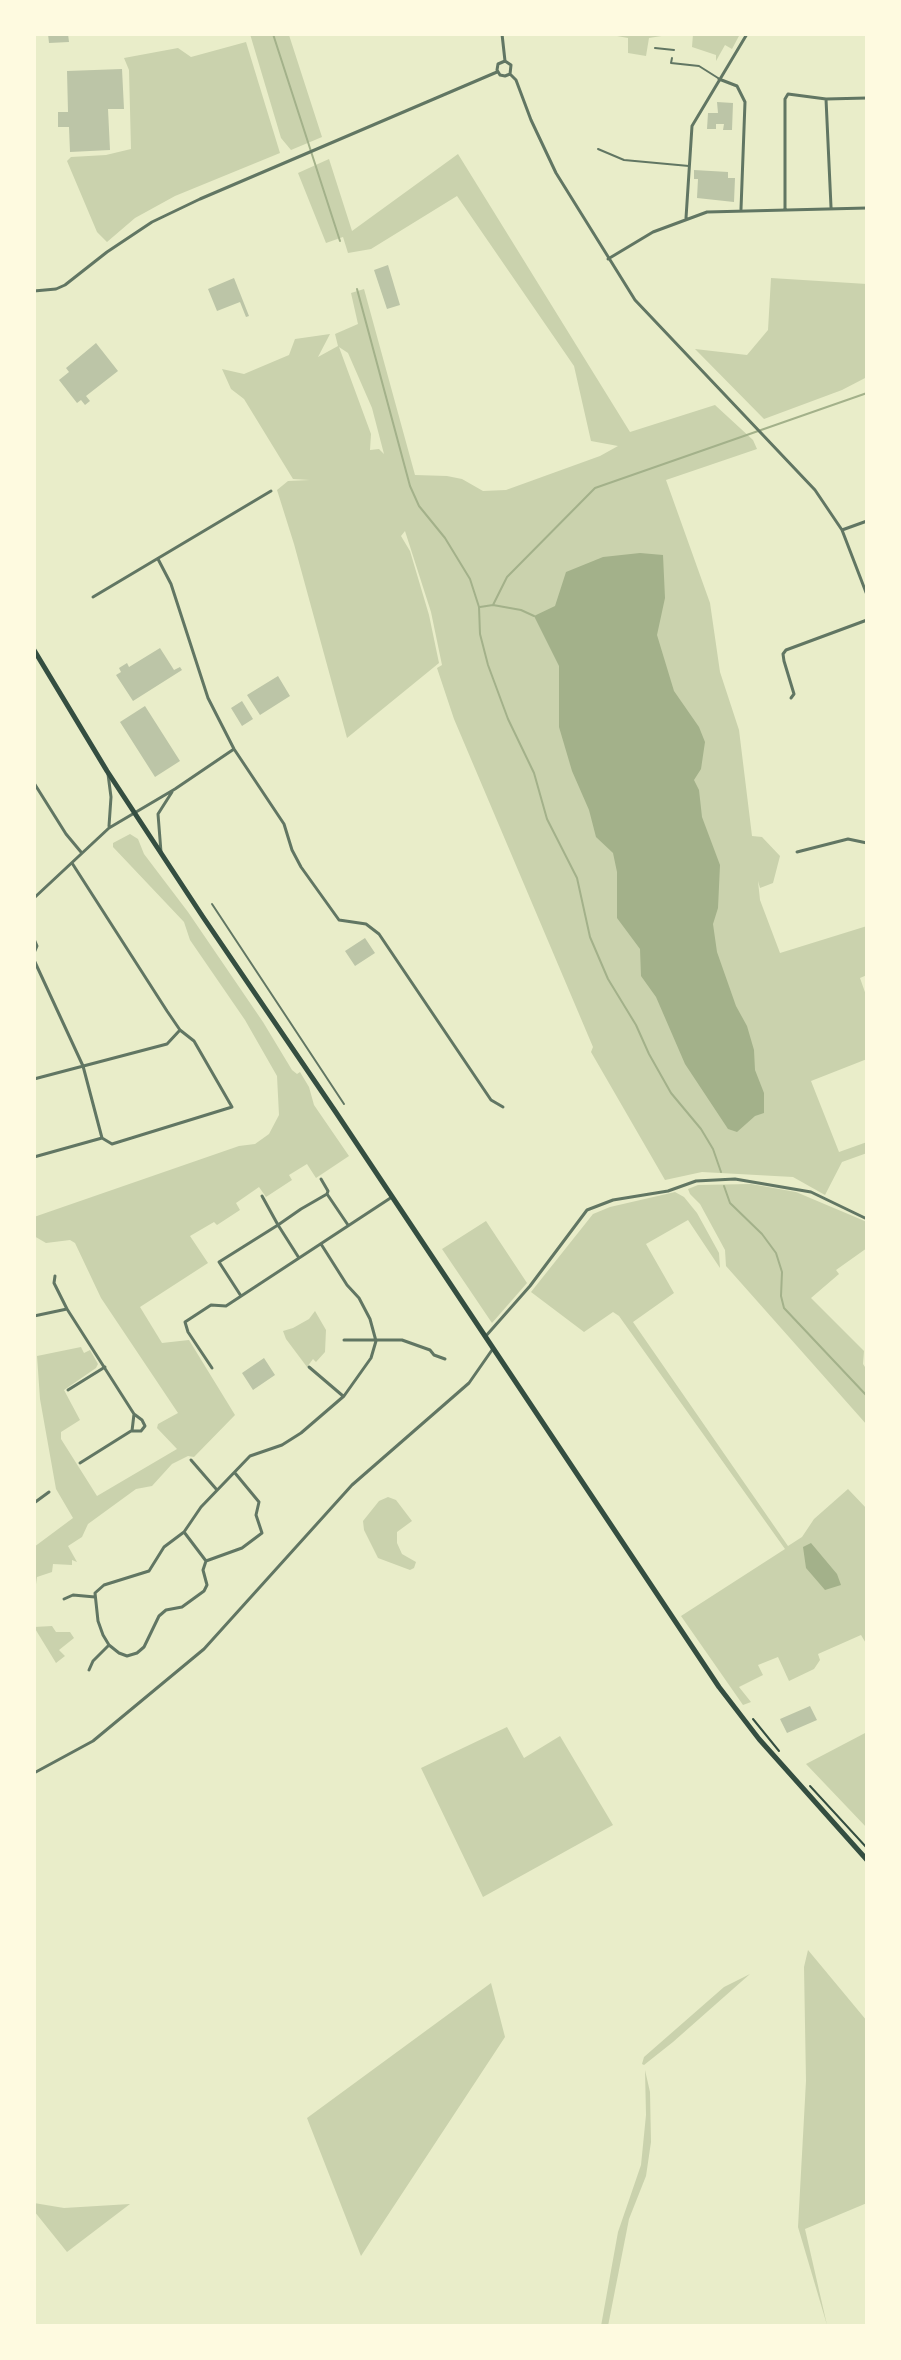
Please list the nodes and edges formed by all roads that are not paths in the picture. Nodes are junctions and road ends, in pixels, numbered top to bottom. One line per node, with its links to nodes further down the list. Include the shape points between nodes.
1 (502, 34): 6 (street)
2 (747, 34): 9 (street)
3 (655, 48): 4 (lane)
4 (674, 50)
5 (672, 58): 9 (lane, via 671,63 699,66)
6 (505, 61): 7 (street); 8 (street, via 512,67)
7 (497, 72): 8 (street); 20 (street, via 152,222 56,289)
8 (510, 74): 19 (street, via 556,173)
9 (719, 79): 13 (street, via 692,126); 17 (street, via 737,86 745,102)
10 (867, 98): 11 (street)
11 (826, 99): 14 (street); 16 (street, via 788,94 785,99)
12 (598, 149): 13 (lane, via 624,160)
13 (689, 166): 18 (street)
14 (831, 208): 15 (street); 16 (street)
15 (867, 208)
16 (785, 209): 17 (street)
17 (741, 210): 18 (street)
18 (686, 218): 19 (street)
19 (608, 259): 23 (street, via 642,309 810,484)
20 (34, 291)
21 (271, 491): 24 (street)
22 (867, 521): 23 (street)
23 (842, 530): 25 (street)
24 (158, 559): 26 (street); 30 (street, via 208,698)
25 (867, 595)
26 (93, 597)
27 (867, 620): 29 (street, via 786,650)
28 (34, 650): 31 (main road)
29 (791, 698)
30 (234, 749): 33 (street); 50 (street, via 284,824 292,850 333,914 373,927 491,1100)
31 (107, 771): 34 (main road); 35 (street)
32 (34, 783): 37 (street)
33 (175, 789): 34 (street); 39 (street, via 158,814)
34 (135, 812): 35 (street); 39 (main road)
35 (109, 828): 37 (street)
36 (867, 843): 38 (street, via 848,839)
37 (82, 852): 40 (street)
38 (797, 852)
39 (162, 853): 56 (main road)
40 (72, 863): 41 (street); 46 (street)
41 (34, 898)
42 (212, 904): 49 (lane)
43 (34, 939): 44 (street)
44 (34, 953)
45 (34, 960): 47 (street)
46 (180, 1030): 47 (street, via 167,1044); 51 (street, via 194,1041 232,1107 112,1144)
47 (83, 1066): 48 (street); 51 (street)
48 (34, 1079)
49 (344, 1104)
50 (503, 1107)
51 (102, 1138): 52 (street)
52 (34, 1157)
53 (321, 1179): 54 (street)
54 (327, 1194): 58 (street); 59 (street)
55 (262, 1196): 58 (street)
56 (392, 1197): 59 (street); 66 (main road)
57 (867, 1219): 66 (street, via 811,1192 735,1179 696,1181 613,1200 587,1210)
58 (278, 1225): 61 (street); 63 (street, via 219,1262)
59 (348, 1225): 60 (street)
60 (321, 1244): 61 (street); 68 (street, via 359,1298)
61 (299, 1258): 63 (street)
62 (55, 1276): 64 (street)
63 (241, 1296): 73 (street, via 226,1306 211,1305 185,1322)
64 (67, 1309): 65 (street); 71 (street)
65 (34, 1316)
66 (485, 1337): 69 (main road)
67 (344, 1340): 68 (street)
68 (376, 1341): 70 (street, via 402,1340); 75 (street, via 371,1358)
69 (493, 1348): 90 (street, via 469,1383 352,1485 204,1649 93,1741); 91 (main road, via 719,1687)
70 (445, 1359)
71 (105, 1367): 74 (street); 76 (street)
72 (309, 1367): 75 (street)
73 (212, 1368)
74 (68, 1390)
75 (344, 1396): 80 (street, via 301,1433 250,1456)
76 (134, 1414): 77 (street); 77 (street, via 145,1426)
77 (132, 1431): 79 (street)
78 (191, 1460): 81 (street)
79 (80, 1463)
80 (235, 1473): 81 (street); 85 (street, via 259,1502 256,1515 262,1533 248,1545)
81 (217, 1490): 84 (street)
82 (49, 1492): 83 (street)
83 (34, 1503)
84 (184, 1532): 85 (street); 86 (street, via 164,1547 149,1571 104,1585)
85 (206, 1561): 88 (street, via 204,1591 159,1616 144,1647 127,1656)
86 (95, 1597): 87 (street); 88 (street)
87 (64, 1599)
88 (109, 1645): 89 (street)
89 (89, 1670)
90 (34, 1773)
91 (867, 1860)

